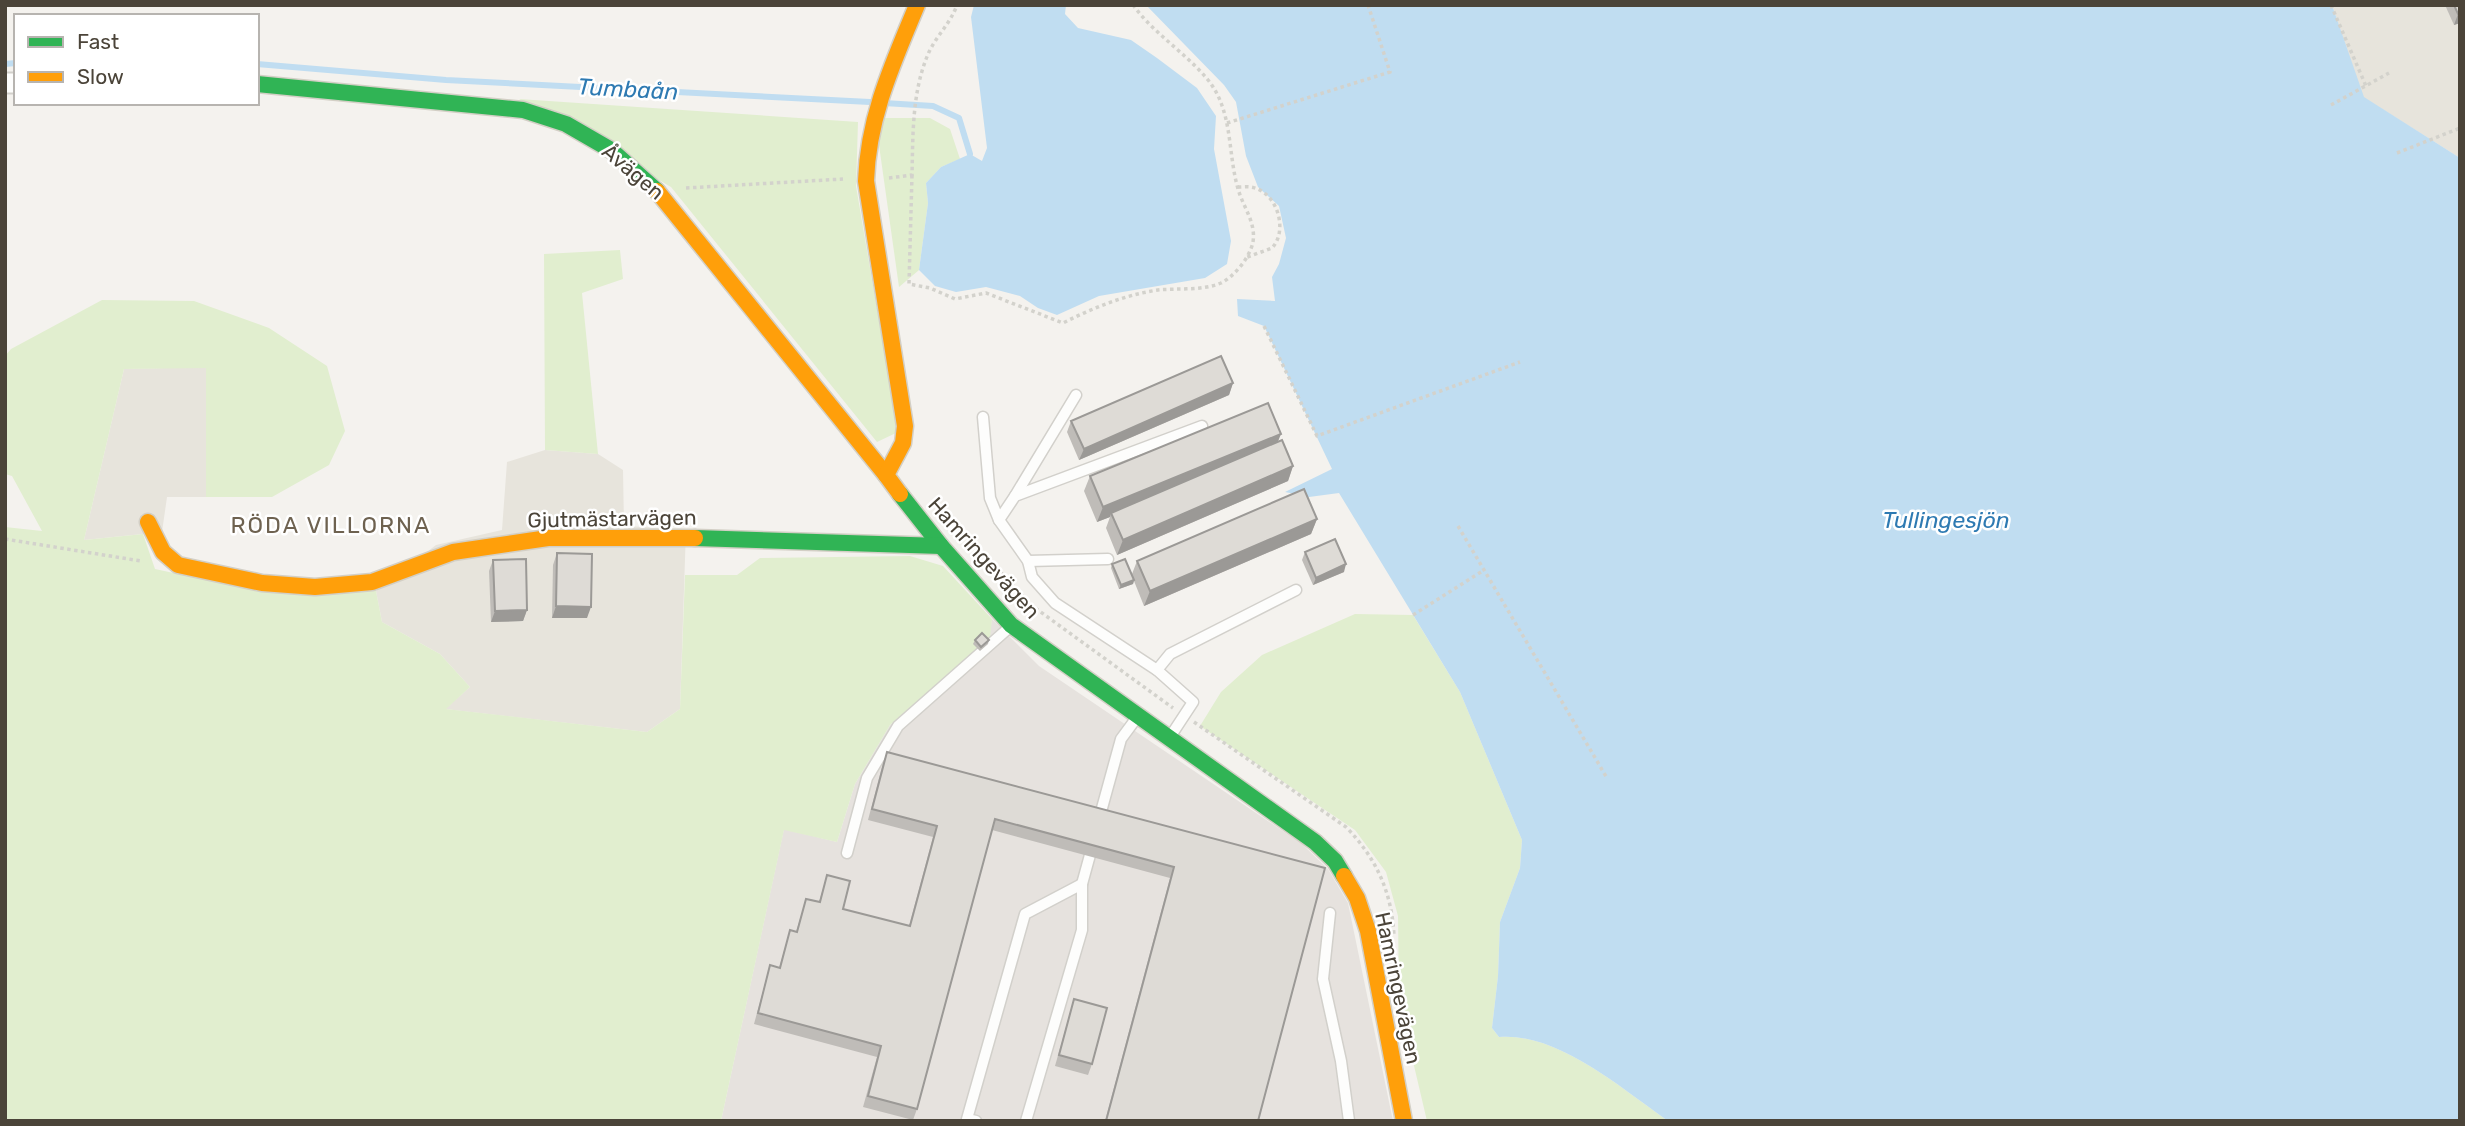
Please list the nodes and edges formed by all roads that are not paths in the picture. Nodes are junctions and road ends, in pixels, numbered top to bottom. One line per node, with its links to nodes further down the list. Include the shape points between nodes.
1 (917, 5): 6 (street, via 869,129 866,181 905,426 903,443)
2 (259, 84): 6 (street, Åvägen, via 523,110 566,124 611,150 665,198)
3 (1076, 396): 7 (lane)
4 (983, 417): 8 (lane, via 990,498)
5 (1202, 426): 7 (lane)
6 (886, 475): 10 (street, Hamringevägen)
7 (1015, 496): 8 (lane)
8 (999, 520): 12 (lane)
9 (148, 522): 10 (street, Gjutmästarvägen, via 163,552 178,565 262,583 315,587 372,582 453,552 548,538 676,537)
10 (941, 546): 14 (street, Hamringevägen)
11 (1108, 559): 12 (lane)
12 (1028, 561): 15 (lane, via 1032,577 1055,603)
13 (1296, 590): 15 (lane, via 1170,654)
14 (1011, 625): 16 (street, Hamringevägen); 18 (lane, via 898,726 867,778)
15 (1157, 670): 17 (lane, via 1193,702)
16 (1138, 716): 17 (street, Hamringevägen); 19 (lane, via 1121,739)
17 (1169, 738): 24 (street, Hamringevägen, via 1335,861 1357,898 1368,932)
18 (847, 853)
19 (1082, 884): 21 (lane, via 1025,914 967,1119); 22 (lane, via 1082,930)
20 (1331, 913): 23 (lane, via 1323,979)
21 (976, 1121)
22 (1026, 1121)
23 (1349, 1121)
24 (1404, 1121)

